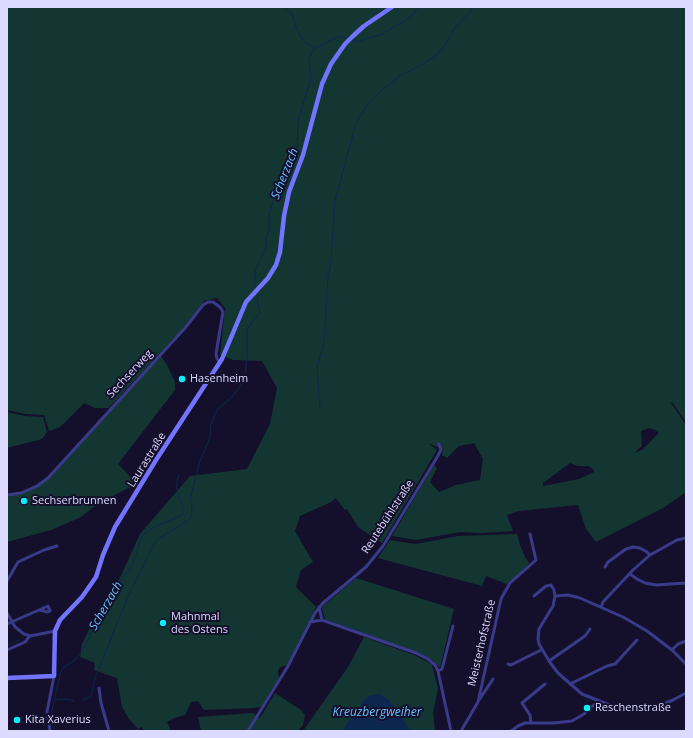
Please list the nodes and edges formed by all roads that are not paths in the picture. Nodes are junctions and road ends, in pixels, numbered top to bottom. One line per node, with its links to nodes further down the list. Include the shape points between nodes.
1 (392, 7): 2 (street, Laurastraße, via 364,26 345,44 327,72 320,89 303,155 289,192 276,266 246,302)
2 (220, 362): 4 (street, Sechserweg, via 216,354 223,312 217,304 208,302 48,478 21,493); 25 (street, Laurastraße, via 115,527 96,577 82,597 60,620)
3 (439, 444): 15 (street, Reutebühlstraße, via 441,450 380,551 366,567)
4 (7, 495)
5 (530, 534): 44 (street, Meisterhofstraße, via 536,560 505,589)
6 (686, 538): 8 (street, via 676,540)
7 (57, 546): 11 (street, via 18,562)
8 (650, 555): 9 (street, via 640,548 633,547 626,549); 10 (street)
9 (605, 567)
10 (630, 574): 12 (street, via 645,583 656,585); 16 (street)
11 (7, 581)
12 (686, 583)
13 (534, 596): 14 (street, via 551,585)
14 (555, 596): 16 (street, via 568,595); 30 (street, via 553,606 539,630)
15 (319, 607): 19 (street); 21 (street, Reutebühlstraße)
16 (601, 607): 31 (street, via 642,628)
17 (40, 610): 20 (street)
18 (7, 613): 20 (street)
19 (322, 620): 21 (street); 35 (street, via 416,653 428,659)
20 (11, 622): 22 (street); 26 (street, via 18,631)
21 (310, 622): 48 (street, Reutebühlstraße, via 288,666)
22 (7, 624)
23 (453, 626): 35 (street, via 442,669)
24 (590, 629): 32 (street, via 585,636)
25 (55, 631): 26 (street); 36 (street)
26 (30, 636): 29 (street, via 25,642)
27 (638, 640): 40 (street, via 615,664)
28 (686, 641): 31 (street)
29 (7, 650)
30 (541, 650): 32 (street); 33 (street, via 511,665)
31 (672, 650): 34 (street)
32 (549, 662): 40 (street)
33 (508, 664)
34 (686, 664)
35 (438, 671): 49 (street)
36 (54, 676): 37 (street); 46 (street, via 47,712)
37 (7, 678)
38 (493, 679): 44 (street, Meisterhofstraße)
39 (545, 684): 45 (street, via 522,702 530,714)
40 (570, 684): 43 (street, via 582,694)
41 (100, 688): 47 (street, via 101,703)
42 (686, 693): 43 (street, via 659,706 646,709 625,709)
43 (598, 701): 45 (street, via 572,721)
44 (478, 702): 50 (street, Meisterhofstraße)
45 (531, 723): 51 (street, via 518,726)
46 (50, 731)
47 (109, 731)
48 (248, 731)
49 (451, 731)
50 (461, 731)
51 (511, 731)

